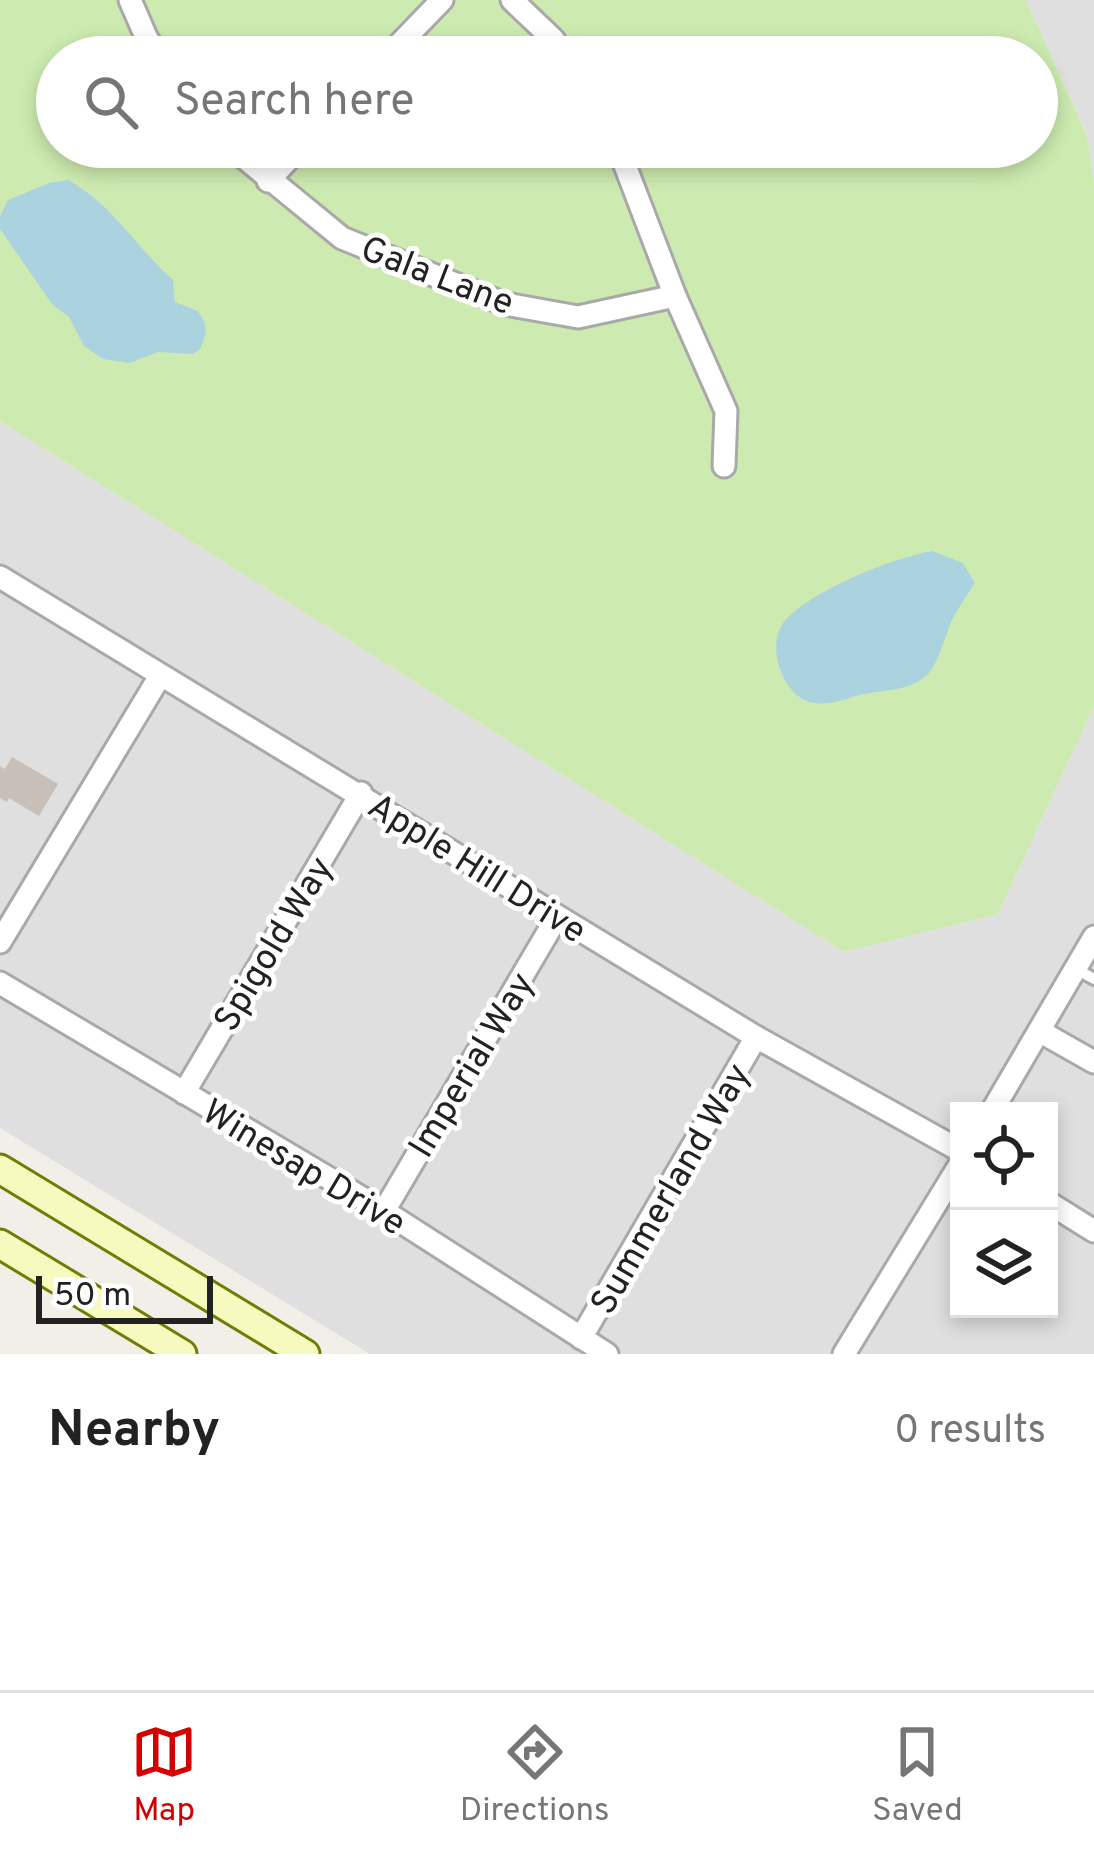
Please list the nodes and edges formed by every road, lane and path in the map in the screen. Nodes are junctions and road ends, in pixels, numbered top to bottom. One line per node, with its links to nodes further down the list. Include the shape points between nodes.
1 (130, 0): 4 (street)
2 (442, 0): 5 (street)
3 (512, 0): 6 (street)
4 (145, 36)
5 (407, 36)
6 (550, 36)
7 (254, 168): 10 (street, Gala Lane)
8 (280, 168): 10 (street)
9 (626, 168): 11 (street)
10 (268, 181): 11 (street, Gala Lane, via 342,238 505,304 578,317)
11 (675, 296): 12 (street, via 727,411)
12 (724, 466)
13 (0, 577): 14 (street, Apple Hill Drive)
14 (160, 676): 15 (street, Apple Hill Drive); 18 (street)
15 (361, 793): 16 (street, Apple Hill Drive); 24 (street, Spigold Way)
16 (557, 917): 22 (street, Apple Hill Drive); 30 (street, Imperial Way)
17 (1094, 938): 19 (street)
18 (0, 942)
19 (1085, 974): 21 (street)
20 (0, 983): 24 (street, Winesap Drive)
21 (1041, 1032): 23 (street); 25 (street)
22 (756, 1037): 26 (street, Apple Hill Drive); 33 (street, Summerland Way)
23 (1094, 1062)
24 (184, 1093): 30 (street, Winesap Drive)
25 (998, 1102)
26 (950, 1145)
27 (0, 1169): 35 (main road)
28 (950, 1181): 37 (street)
29 (1058, 1209): 31 (street)
30 (384, 1210): 33 (street, Winesap Drive)
31 (1094, 1232)
32 (0, 1244): 34 (main road)
33 (581, 1338): 36 (street, Winesap Drive)
34 (182, 1354)
35 (305, 1354)
36 (607, 1354)
37 (844, 1354)

